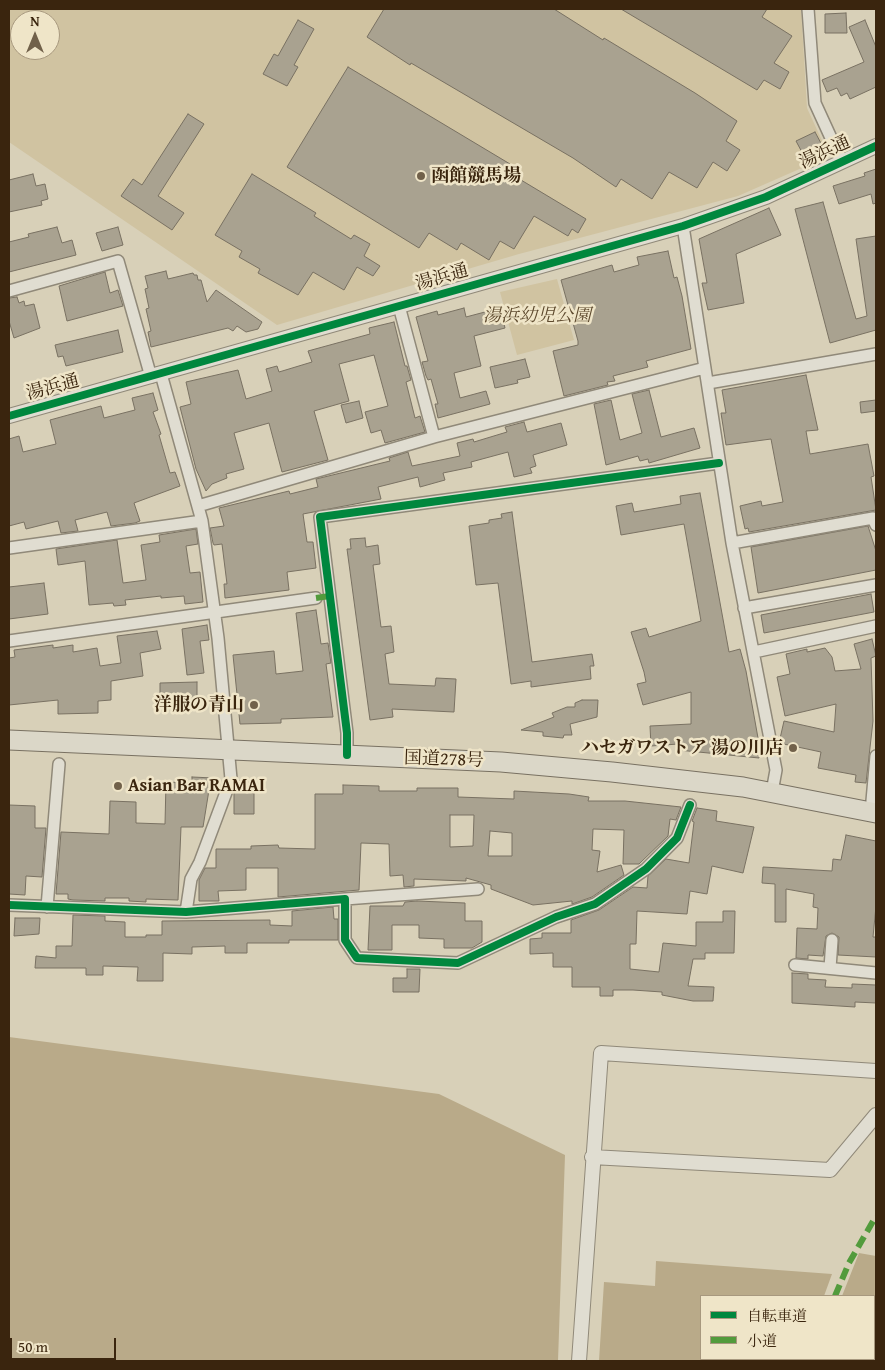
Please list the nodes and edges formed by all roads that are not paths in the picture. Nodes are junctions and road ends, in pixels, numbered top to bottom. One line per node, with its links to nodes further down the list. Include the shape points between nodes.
1 (808, 9): 3 (street, via 815,103)
2 (876, 146): 3 (street, 湯浜通)
3 (842, 162): 4 (street, 湯浜通, via 766,197)
4 (683, 226): 6 (street, 湯浜通); 8 (street)
5 (9, 291): 9 (street, via 118,261)
6 (399, 306): 9 (street, 湯浜通); 12 (street)
7 (876, 354): 10 (street)
8 (705, 368): 10 (street); 12 (street)
9 (156, 376): 11 (street, 湯浜通); 14 (street)
10 (708, 383): 13 (street)
11 (9, 416)
12 (434, 437): 14 (street)
13 (719, 463): 17 (street); 28 (street, via 320,517 347,732)
14 (198, 506): 15 (street)
15 (202, 521): 18 (street); 22 (street)
16 (876, 525): 17 (street, via 873,518)
17 (732, 543): 21 (street)
18 (9, 548)
19 (876, 585): 21 (street)
20 (316, 598): 22 (street)
21 (744, 608): 25 (street)
22 (214, 612): 24 (street); 27 (street)
23 (876, 626): 25 (street)
24 (9, 641)
25 (754, 652): 31 (street, via 776,770)
26 (9, 740): 27 (highway, 国道278号)
27 (229, 749): 28 (highway, 国道278号); 38 (street, via 231,779 191,879)
28 (347, 755): 31 (highway, 国道278号, via 511,763)
29 (876, 756): 33 (street)
30 (59, 764): 37 (street)
31 (772, 792): 33 (highway, 国道278号)
32 (690, 805): 35 (street, via 677,838 646,869 595,904 556,917 458,963 357,958 345,940)
33 (874, 813)
34 (478, 889): 35 (street)
35 (345, 900): 38 (street)
36 (9, 905): 37 (street)
37 (47, 907): 38 (street)
38 (186, 912)
39 (832, 940): 41 (street)
40 (795, 965): 41 (street)
41 (830, 968): 42 (street)
42 (876, 973)
43 (876, 1071): 45 (street, via 601,1053)
44 (876, 1115): 45 (street, via 830,1170)
45 (592, 1157): 46 (street)
46 (579, 1361)

